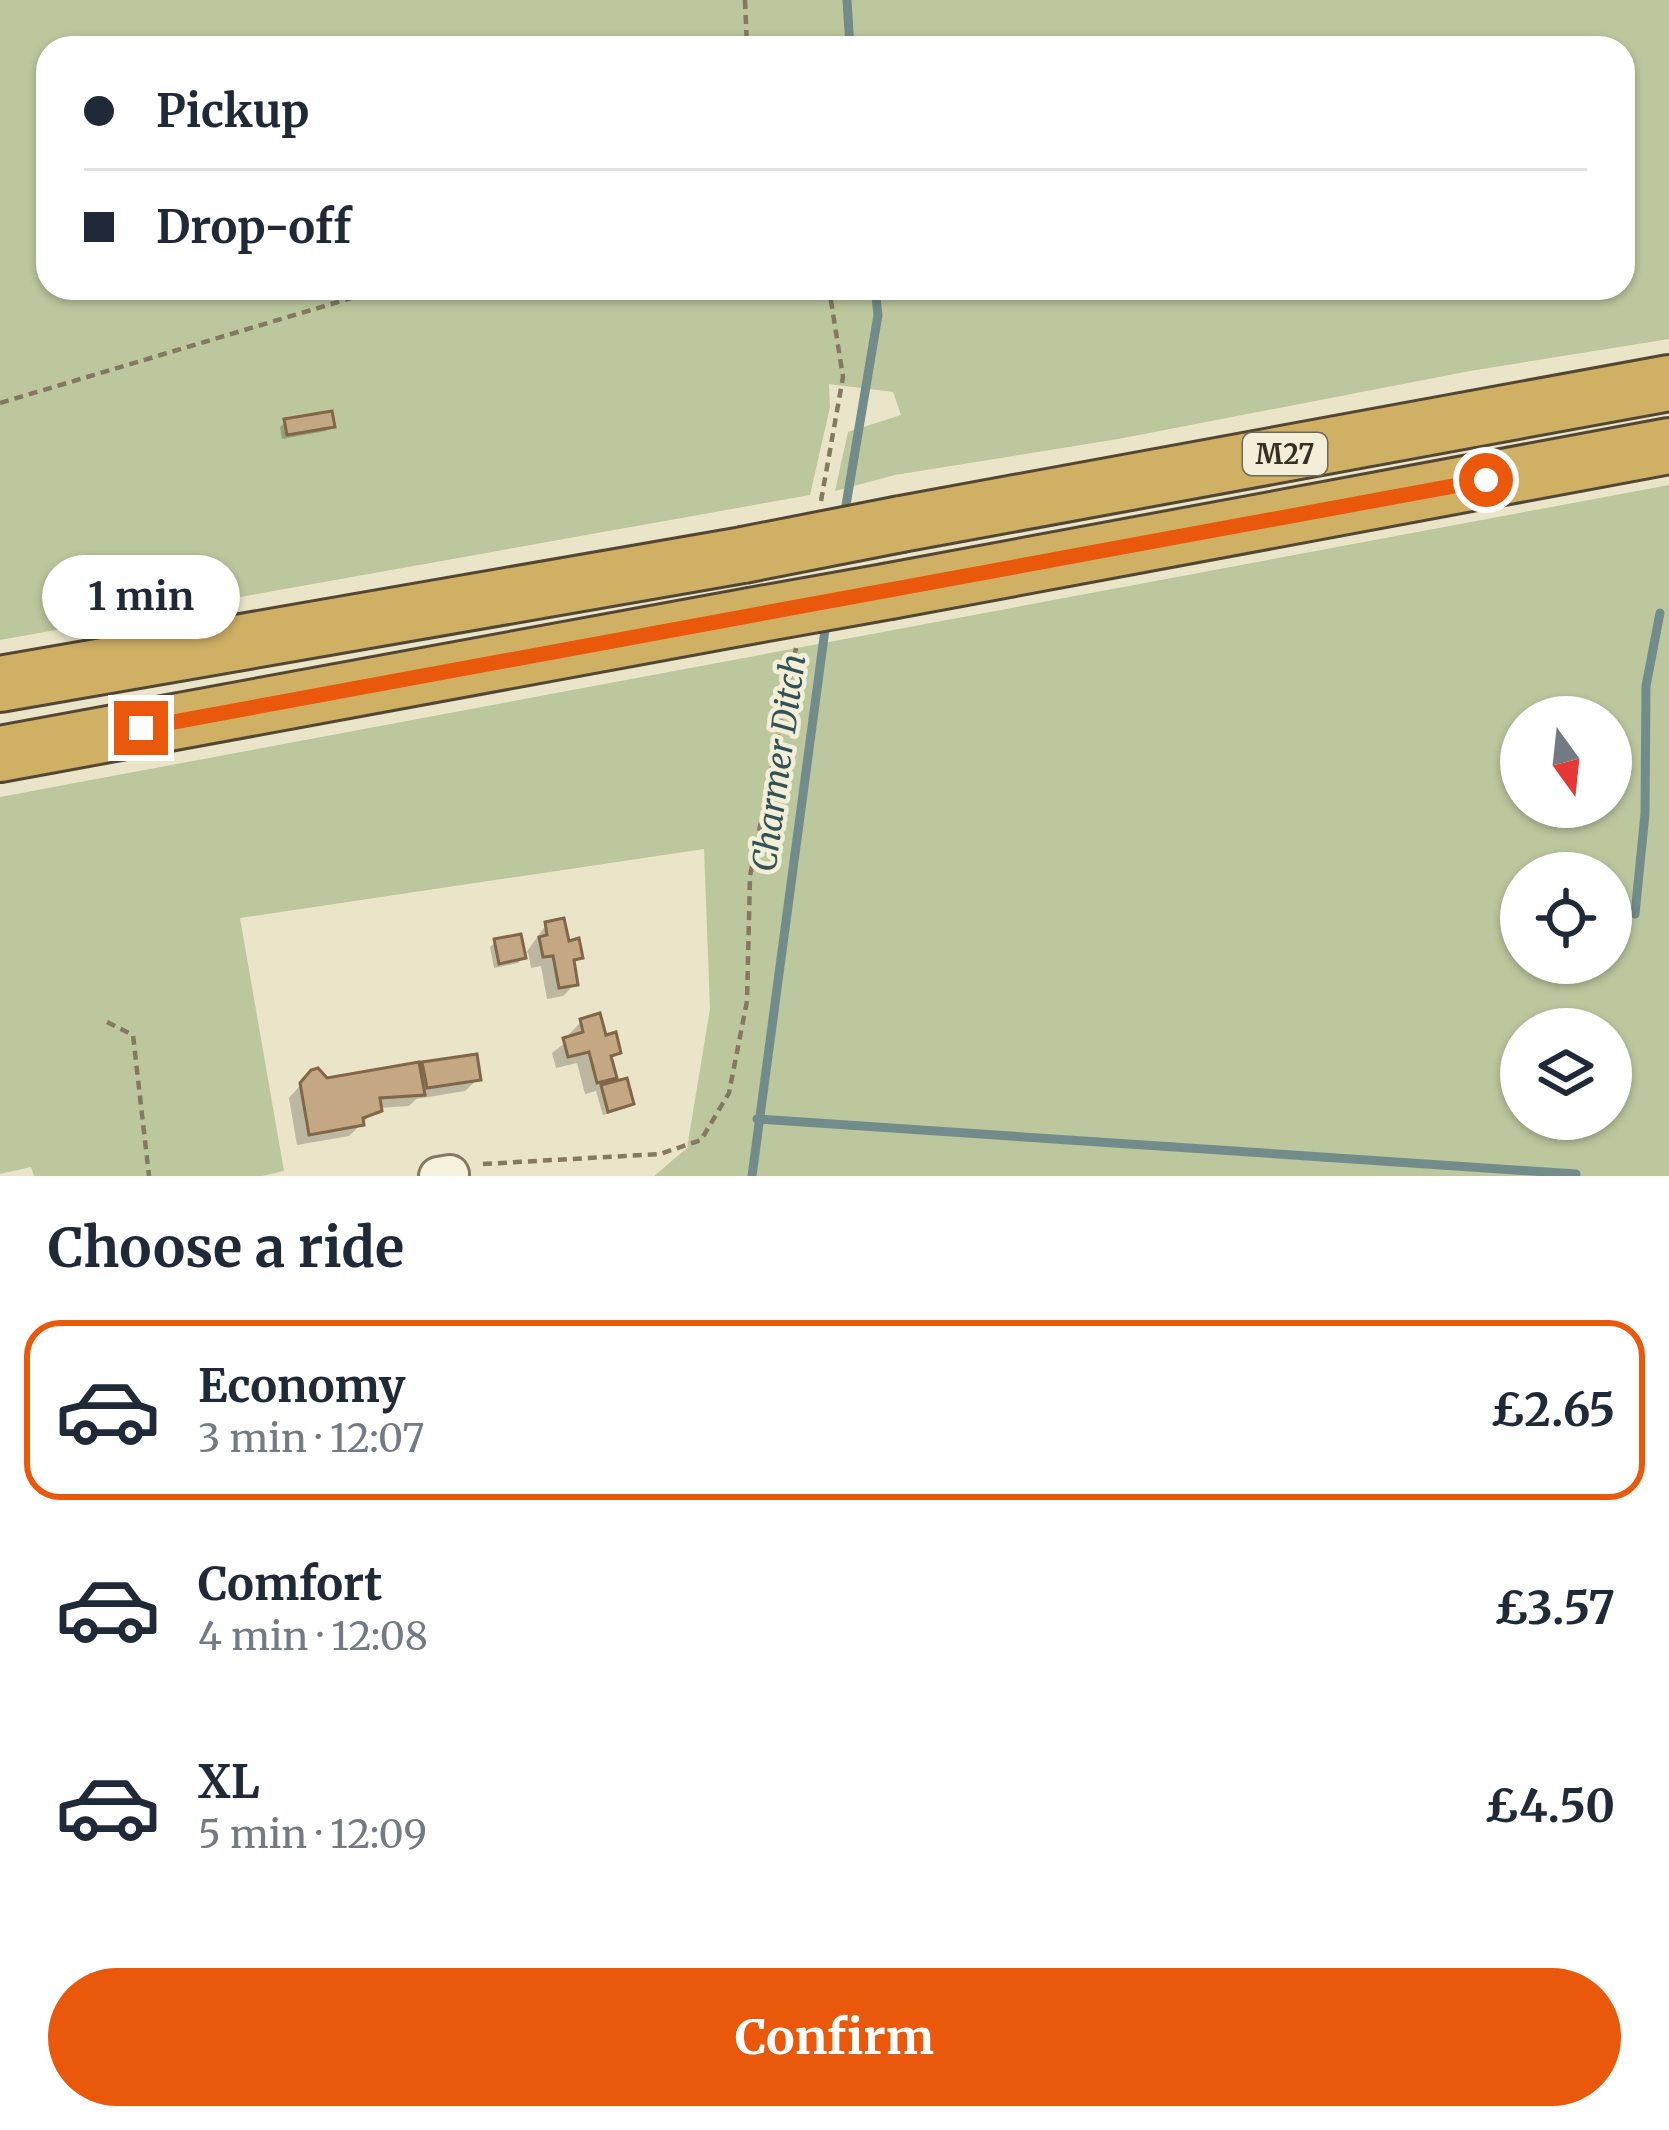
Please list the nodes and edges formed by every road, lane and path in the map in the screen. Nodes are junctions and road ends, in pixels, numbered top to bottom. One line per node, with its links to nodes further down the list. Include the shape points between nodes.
1 (745, 0): 2 (path)
2 (746, 36)
3 (346, 300): 6 (path)
4 (831, 300): 8 (path, via 843,377)
5 (1669, 383): 10 (highway, M27, bridge)
6 (0, 403)
7 (1669, 446): 11 (highway, M27, bridge)
8 (823, 493)
9 (791, 678): 13 (path, via 750,876 747,1001 729,1093 701,1140 660,1154 486,1163)
10 (0, 684)
11 (0, 754)
12 (107, 1022): 14 (path, via 133,1035)
13 (443, 1175)
14 (148, 1176)

